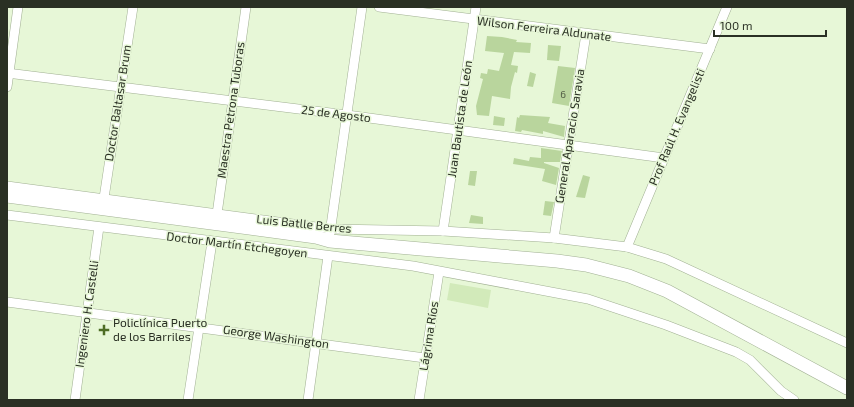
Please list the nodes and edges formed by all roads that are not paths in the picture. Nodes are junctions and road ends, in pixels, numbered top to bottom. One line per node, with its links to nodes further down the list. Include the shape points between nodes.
1 (18, 7): 11 (street)
2 (133, 7): 13 (street, Doctor Baltasar Brum)
3 (246, 7): 14 (street, Maestra Petrona Tuboras)
4 (362, 7): 15 (street)
5 (379, 7): 8 (street, Wilson Ferreira Aldunate)
6 (476, 7): 8 (street, Juan Bautista de León)
7 (727, 7): 10 (street, Prof Raúl H. Evangelisti)
8 (474, 20): 9 (street, Wilson Ferreira Aldunate); 16 (street, Juan Bautista de León)
9 (586, 34): 10 (street, Wilson Ferreira Aldunate); 17 (street, General Aparacio Saravia)
10 (710, 49): 18 (street, Prof Raúl H. Evangelisti)
11 (8, 74): 12 (street); 13 (street, 25 de Agosto)
12 (7, 87)
13 (121, 88): 14 (street, 25 de Agosto); 21 (street, Doctor Baltasar Brum)
14 (233, 102): 15 (street, 25 de Agosto); 23 (street, Maestra Petrona Tuboras)
15 (348, 115): 16 (street, 25 de Agosto); 27 (street)
16 (458, 130): 17 (street, 25 de Agosto); 26 (street, Juan Bautista de León)
17 (569, 145): 18 (street, 25 de Agosto); 28 (street, General Aparacio Saravia)
18 (664, 158): 30 (street, Prof Raúl H. Evangelisti)
19 (7, 186): 21 (street, Luis Batlle Berres)
20 (7, 196): 27 (highway, via 316,237)
21 (104, 198): 23 (street, Luis Batlle Berres)
22 (7, 205): 27 (highway, via 315,244)
23 (217, 214): 27 (street, Luis Batlle Berres)
24 (7, 215): 25 (street, Doctor Martín Etchegoyen)
25 (99, 227): 29 (street, Doctor Martín Etchegoyen); 34 (street, Ingeniero H. Castelli)
26 (443, 231): 27 (street, Luis Batlle Berres); 28 (street, Luis Batlle Berres)
27 (330, 235): 39 (highway, via 550,260 616,273 667,291)
28 (554, 238): 30 (street, Luis Batlle Berres)
29 (212, 242): 31 (street, Doctor Martín Etchegoyen); 35 (street)
30 (627, 246): 37 (street, Luis Batlle Berres, via 666,259)
31 (328, 256): 32 (street, Doctor Martín Etchegoyen); 36 (street)
32 (439, 272): 38 (street, Lágrima Ríos); 44 (street, Doctor Martín Etchegoyen, via 588,299 666,325 750,360 781,391)
33 (7, 302): 34 (street, George Washington)
34 (88, 312): 35 (street, George Washington); 40 (street, Ingeniero H. Castelli)
35 (199, 326): 36 (street, George Washington); 41 (street)
36 (316, 343): 38 (street, George Washington); 42 (street)
37 (847, 343)
38 (425, 358): 43 (street, Lágrima Ríos)
39 (847, 388)
40 (75, 400)
41 (188, 400)
42 (308, 400)
43 (419, 400)
44 (794, 400)

